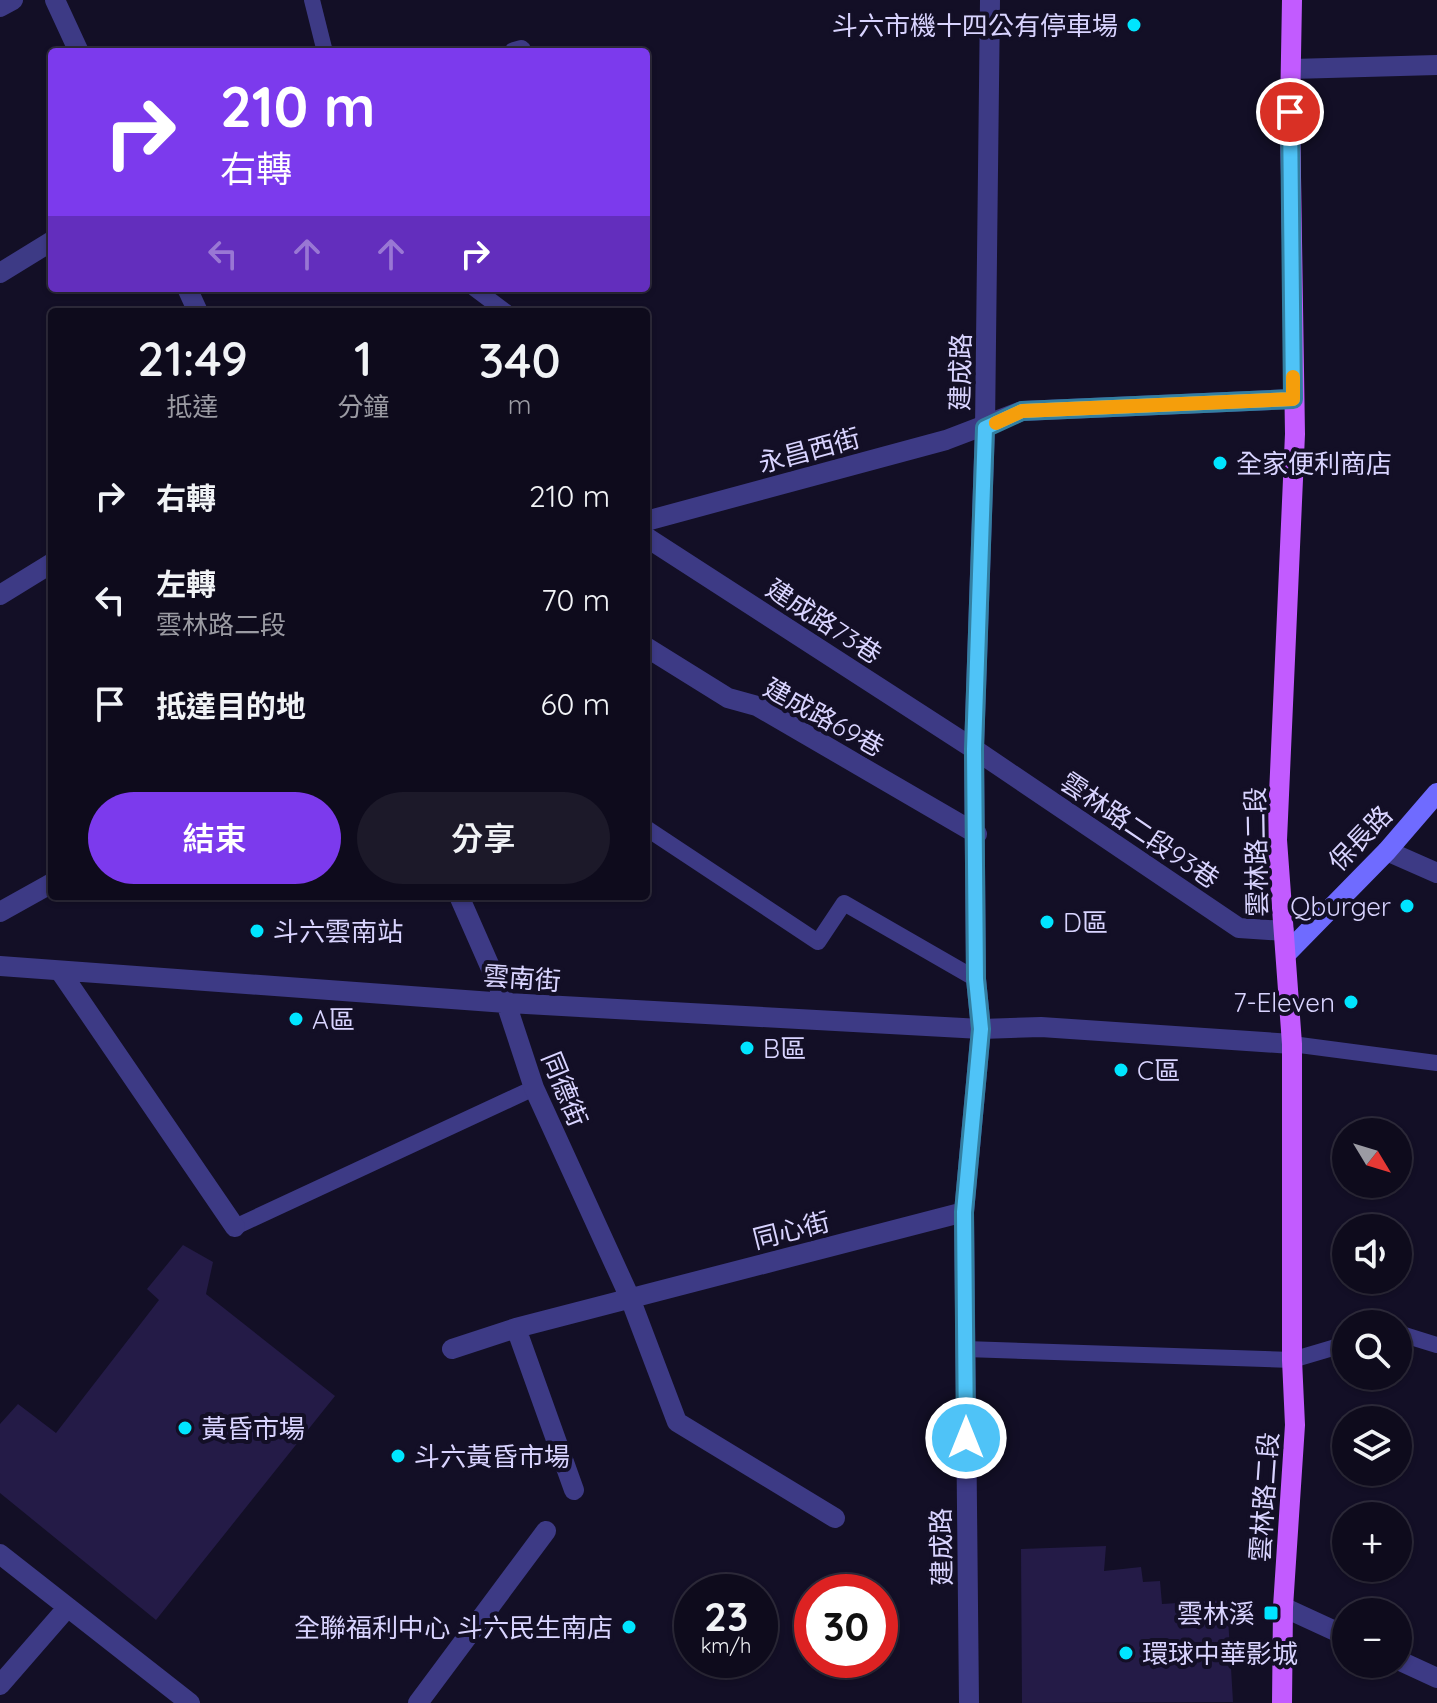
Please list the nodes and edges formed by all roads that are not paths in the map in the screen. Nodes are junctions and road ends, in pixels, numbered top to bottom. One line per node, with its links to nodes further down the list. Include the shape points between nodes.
1 (13, 0): 6 (street)
2 (55, 0): 7 (street)
3 (312, 0): 8 (lane)
4 (990, 0): 16 (street, 建成路)
5 (1292, 0): 10 (main road, 雲林路二段)
6 (0, 7)
7 (77, 48)
8 (324, 48)
9 (1437, 65): 10 (street)
10 (1292, 69): 15 (main road, 雲林路二段)
11 (48, 243): 12 (street)
12 (0, 273)
13 (479, 292): 14 (lane)
14 (501, 308)
15 (1293, 399): 16 (street, 永昌西街, via 1022,411); 31 (main road, 雲林路二段, via 1277,840)
16 (985, 428): 17 (street, 永昌西街); 22 (street, 建成路)
17 (650, 520)
18 (650, 540): 22 (street, 建成路73巷)
19 (48, 565): 20 (street)
20 (0, 595)
21 (650, 649): 25 (street, 建成路69巷)
22 (974, 749): 25 (street, 建成路); 31 (street, 雲林路二段93巷, via 1239,928)
23 (1437, 793): 26 (street, 保長路)
24 (650, 831): 35 (lane, via 818,942 844,903)
25 (977, 834): 35 (street, 建成路)
26 (1387, 851): 27 (street); 32 (street, 保長路)
27 (1437, 873)
28 (48, 885): 30 (street)
29 (461, 900): 36 (street, 同德街)
30 (0, 912)
31 (1284, 931): 32 (main road, 雲林路二段)
32 (1287, 953): 38 (main road, 雲林路二段)
33 (0, 966): 34 (street, 雲南街)
34 (60, 971): 36 (street, 雲南街); 42 (street)
35 (976, 979): 37 (street, 建成路)
36 (506, 1003): 37 (street, 雲南街); 40 (street, 同德街)
37 (981, 1029): 38 (street, 雲南街, via 1041,1027); 41 (street, 建成路)
38 (1292, 1044): 39 (lane); 50 (main road, 雲林路二段)
39 (1437, 1063)
40 (534, 1088): 42 (lane); 43 (street, 同德街)
41 (964, 1212): 43 (street, 同心街); 49 (street, 建成路)
42 (235, 1227)
43 (630, 1298): 44 (street, 同心街); 52 (street, via 677,1422)
44 (516, 1328): 48 (street, 同心街); 51 (street)
45 (1412, 1337): 46 (lane)
46 (1437, 1345)
47 (1332, 1348): 50 (lane)
48 (452, 1349)
49 (965, 1349): 50 (lane); 63 (street, 建成路)
50 (1292, 1360): 55 (main road, 雲林路二段, via 1295,1425)
51 (574, 1490)
52 (835, 1518)
53 (546, 1531): 62 (street)
54 (0, 1554): 56 (street)
55 (1283, 1607): 57 (street); 64 (main road, 雲林路二段)
56 (67, 1608): 60 (street); 61 (street)
57 (1332, 1630)
58 (1412, 1666): 59 (street)
59 (1437, 1678)
60 (0, 1685)
61 (190, 1703)
62 (418, 1703)
63 (969, 1703)
64 (1282, 1703)

